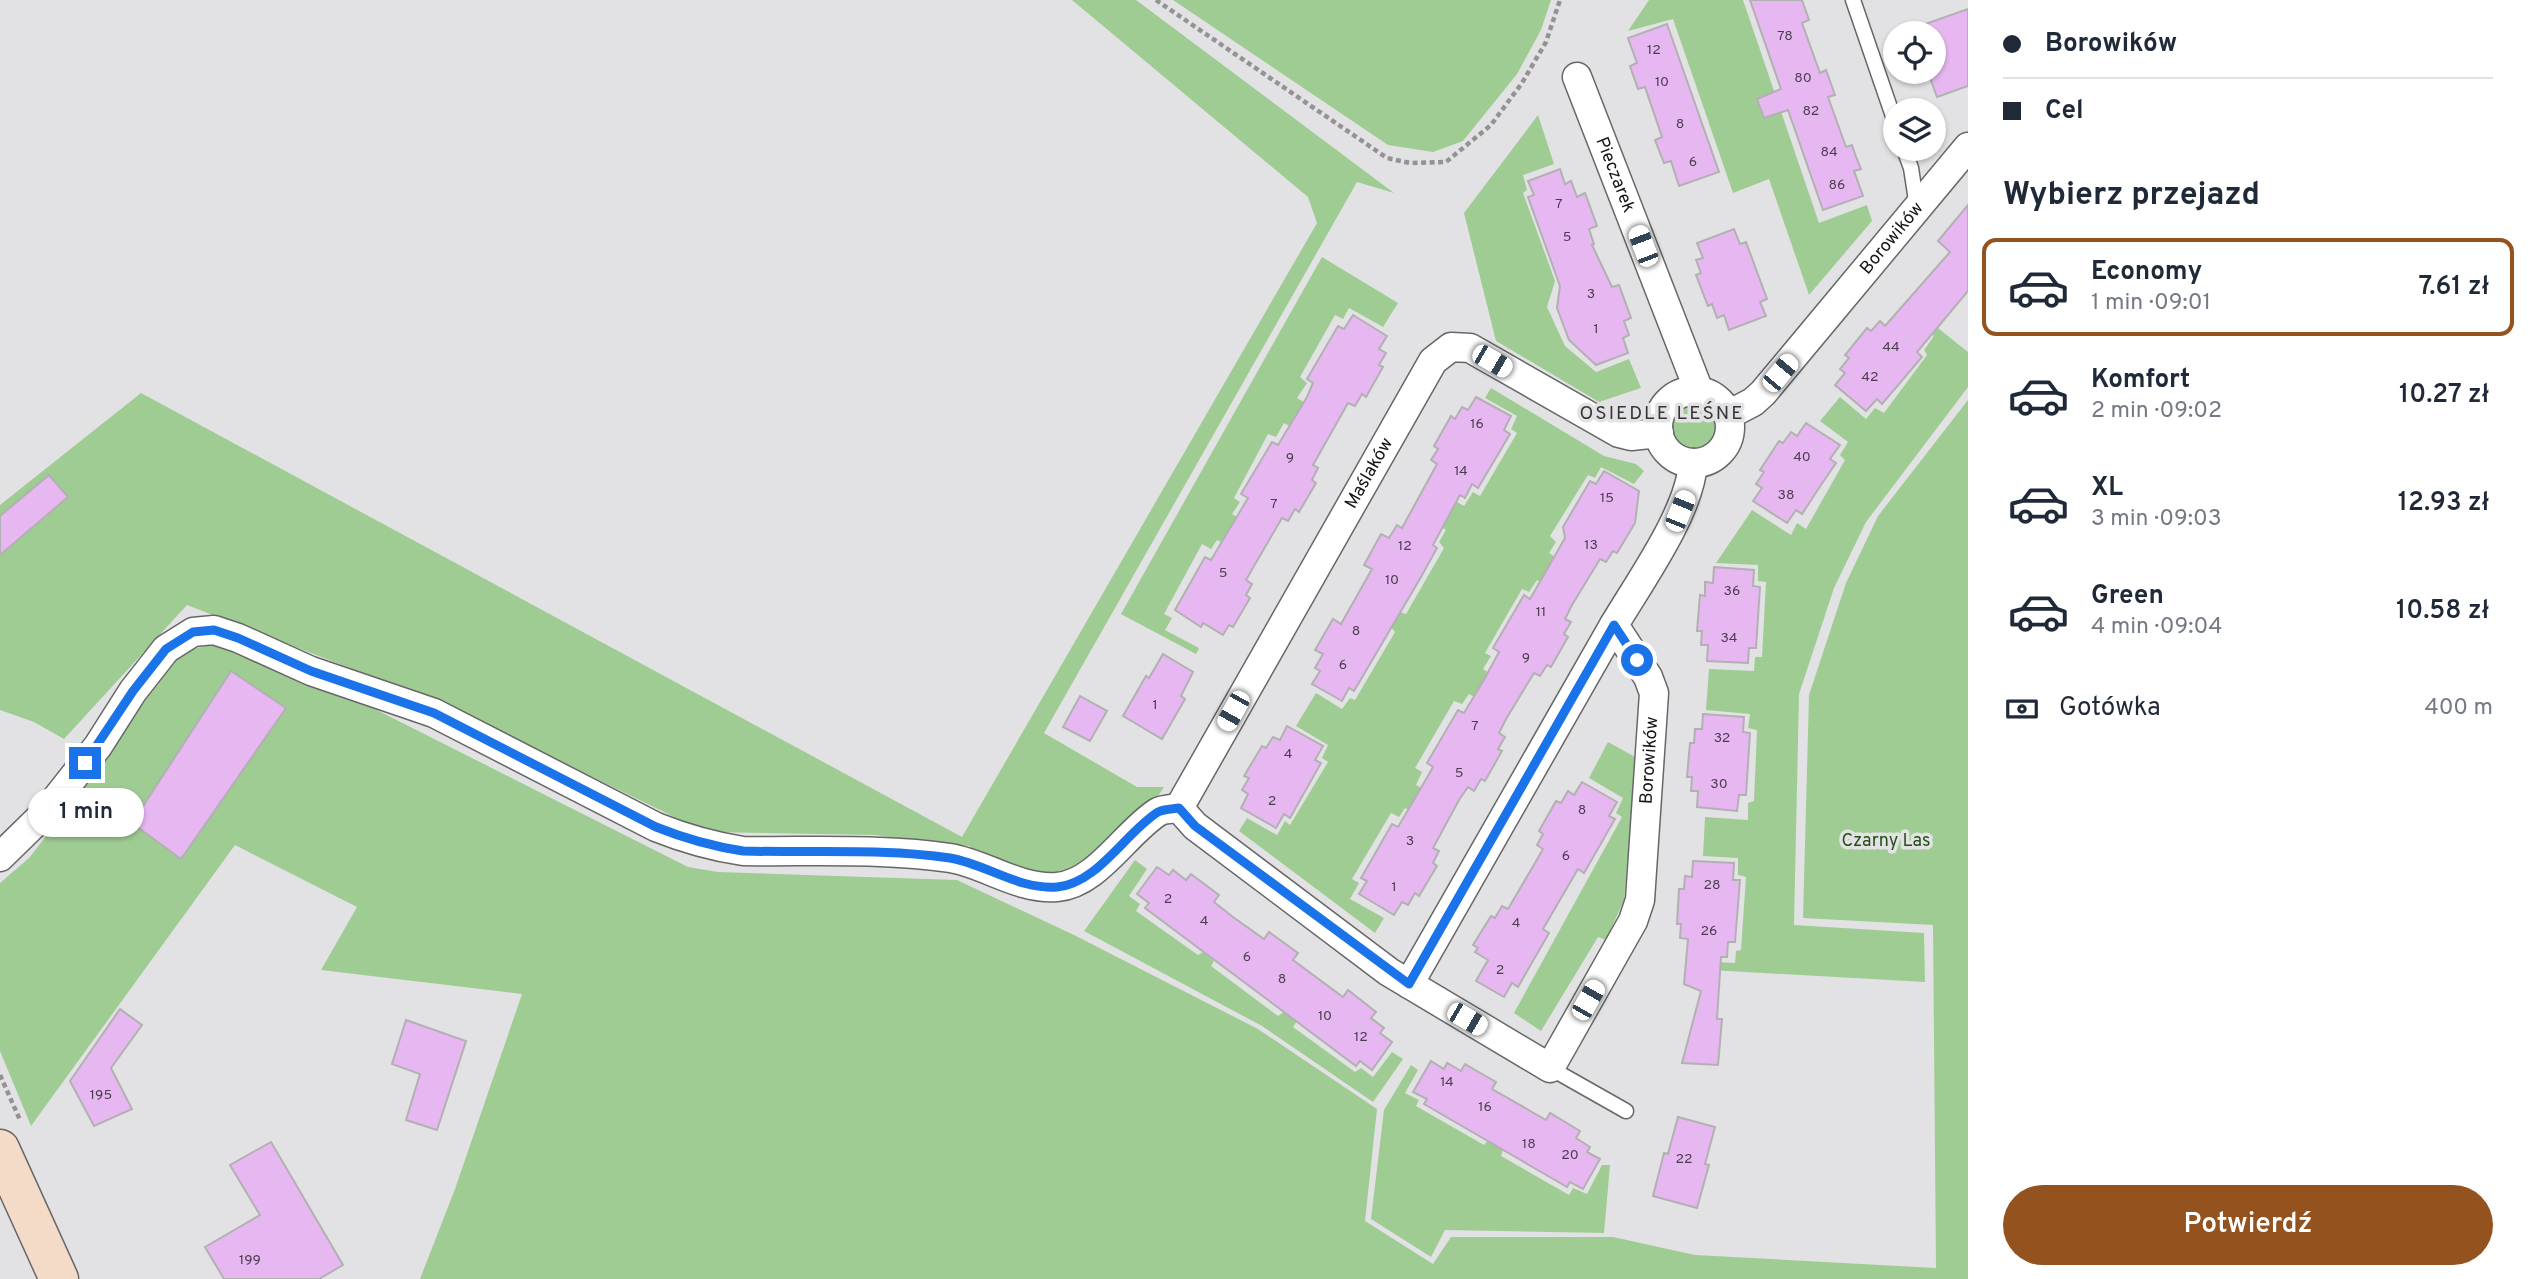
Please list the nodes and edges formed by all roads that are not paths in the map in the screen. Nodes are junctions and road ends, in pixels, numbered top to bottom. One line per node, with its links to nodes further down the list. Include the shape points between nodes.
1 (1853, 0): 3 (lane)
2 (1577, 77): 7 (street, Pieczarek)
3 (1887, 98)
4 (1968, 148): 6 (street, Borowików)
5 (1909, 161): 6 (lane)
6 (1917, 209): 8 (street, Borowików, via 1763,393)
7 (1699, 391): 8 (street, via 1723,405); 9 (street, via 1672,399 1663,410)
8 (1728, 415): 10 (street, via 1726,445 1717,455)
9 (1659, 433): 10 (street, via 1677,459); 12 (street, Maślaków, via 1619,433 1470,348 1451,347 1433,362)
10 (1693, 463): 11 (street, via 1680,511)
11 (1614, 625): 14 (street); 15 (street, Borowików, via 1654,693 1640,900 1633,921)
12 (1179, 808): 13 (street, via 1160,811 1091,872 1058,887 1033,886 968,861 923,855 743,851 693,842 434,713 311,671 214,630 193,632 166,649 45,813); 14 (street, via 1195,826)
13 (0, 857)
14 (1409, 984): 15 (street)
15 (1550, 1068): 16 (lane)
16 (1626, 1111)
17 (0, 1149): 18 (street)
18 (59, 1279)

